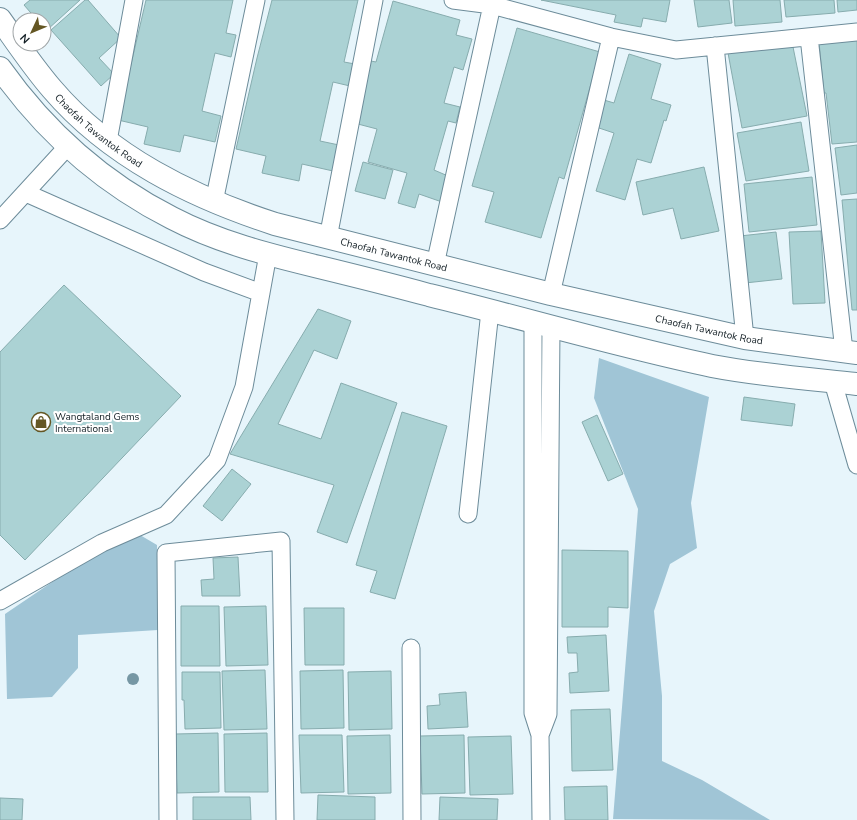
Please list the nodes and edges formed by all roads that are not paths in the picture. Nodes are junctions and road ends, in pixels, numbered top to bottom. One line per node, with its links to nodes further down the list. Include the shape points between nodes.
1 (134, 0): 12 (street)
2 (256, 0): 15 (street)
3 (374, 0): 17 (street)
4 (453, 0): 5 (street)
5 (492, 5): 8 (street); 19 (street)
6 (0, 19): 12 (main road, Chaofah Tawantok Road, via 53,90)
7 (857, 32): 9 (street)
8 (611, 37): 10 (street, via 676,50); 21 (street)
9 (809, 37): 10 (street); 25 (street)
10 (715, 46): 24 (street)
11 (0, 68): 13 (main road, via 33,110)
12 (108, 141): 15 (main road, Chaofah Tawantok Road, via 164,178)
13 (68, 146): 14 (street); 18 (main road, via 105,177 173,218 220,238)
14 (26, 193): 16 (street); 20 (street, via 204,272)
15 (214, 202): 17 (main road, Chaofah Tawantok Road, via 275,224)
16 (0, 220)
17 (328, 238): 19 (main road, Chaofah Tawantok Road)
18 (268, 254): 20 (street); 22 (main road)
19 (435, 266): 21 (main road, Chaofah Tawantok Road)
20 (261, 293): 30 (street, via 244,387 217,460 166,515 102,543)
21 (551, 294): 24 (main road, Chaofah Tawantok Road)
22 (490, 311): 23 (main road); 29 (street)
23 (542, 324): 26 (main road, via 714,366); 35 (street, via 548,714 540,735)
24 (745, 338): 25 (main road, Chaofah Tawantok Road)
25 (851, 352)
26 (833, 382): 27 (main road); 28 (street)
27 (857, 384)
28 (857, 465)
29 (468, 514)
30 (0, 601)
31 (411, 648): 34 (street)
32 (168, 820): 33 (street, via 166,553 281,542)
33 (285, 820)
34 (412, 820)
35 (541, 820)

